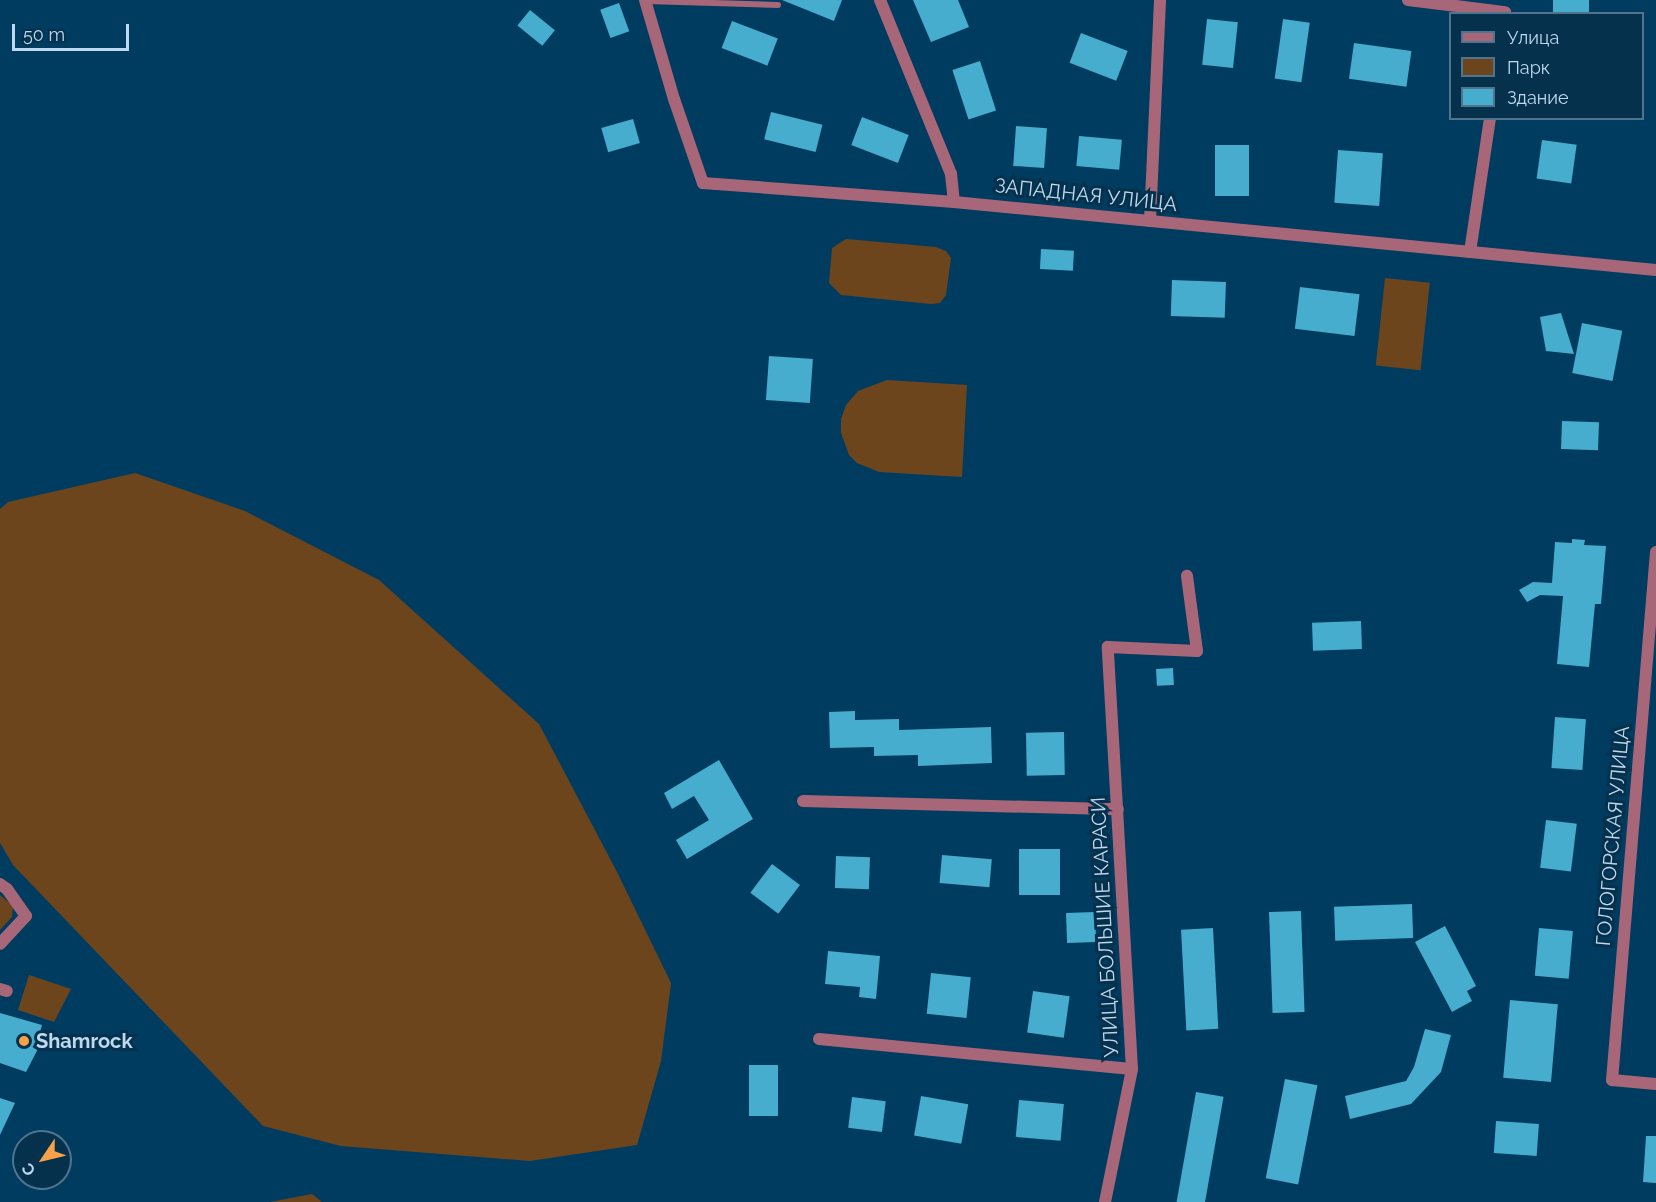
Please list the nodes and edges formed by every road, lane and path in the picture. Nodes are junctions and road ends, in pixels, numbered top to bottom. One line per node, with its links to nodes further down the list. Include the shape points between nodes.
1 (880, 0): 8 (street, via 951,174)
2 (1160, 0): 9 (street)
3 (1408, 0): 6 (street)
4 (645, 1): 5 (lane); 8 (street, ЗАПАДНАЯ УЛИЦА, via 703,183)
5 (778, 5)
6 (1506, 8)
7 (1490, 120): 10 (street)
8 (954, 202): 9 (street, ЗАПАДНАЯ УЛИЦА)
9 (1150, 221): 10 (street, ЗАПАДНАЯ УЛИЦА)
10 (1470, 252): 11 (street, ЗАПАДНАЯ УЛИЦА)
11 (1656, 270)
12 (1656, 552): 20 (street, ГОЛОГОРСКАЯ УЛИЦА, via 1612,1080)
13 (1187, 576): 15 (street, УЛИЦА БОЛЬШИЕ КАРАСИ, via 1197,651 1108,647)
14 (803, 801): 15 (street)
15 (1118, 809): 19 (street, УЛИЦА БОЛЬШИЕ КАРАСИ)
16 (0, 884): 17 (street, via 26,916)
17 (0, 945)
18 (819, 1039): 19 (street)
19 (1132, 1069): 21 (street, УЛИЦА БОЛЬШИЕ КАРАСИ)
20 (1656, 1084)
21 (1105, 1202)

